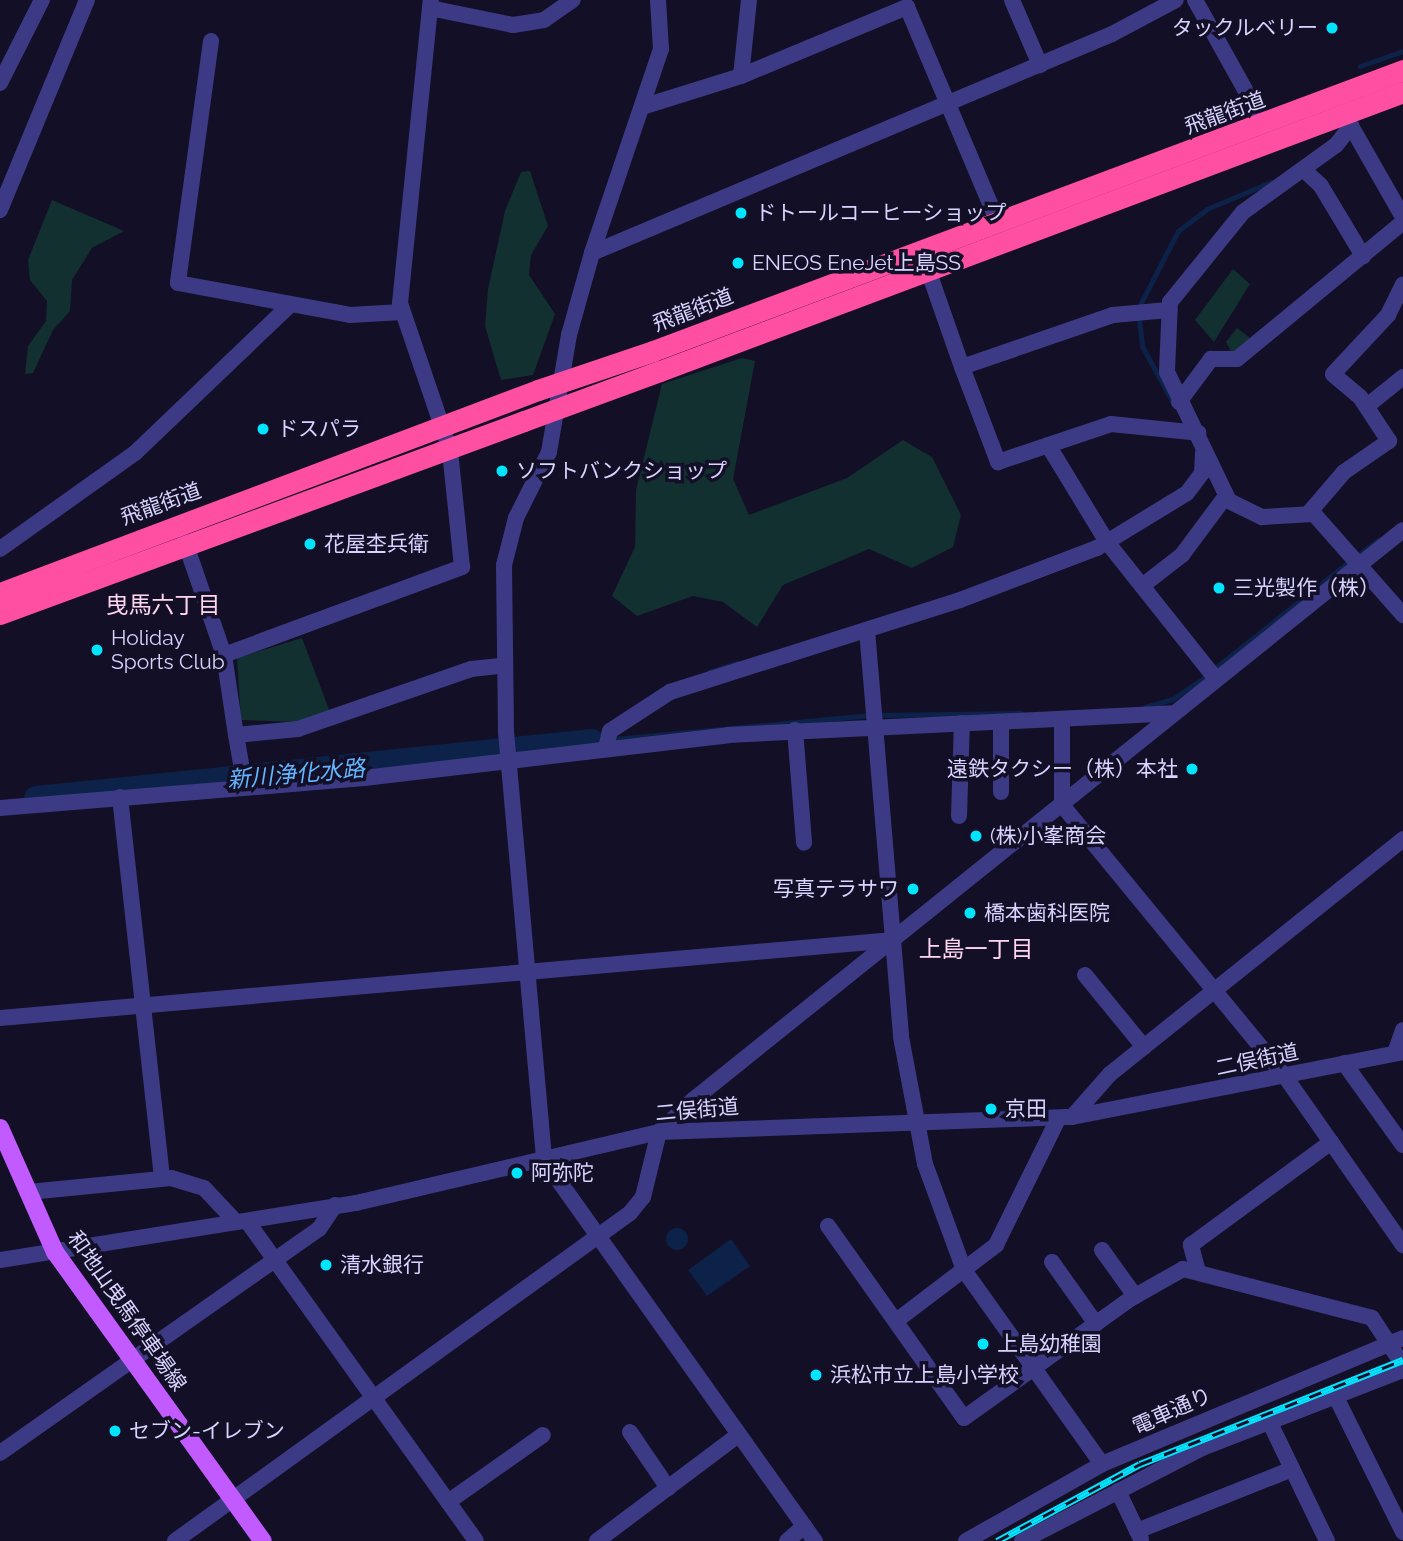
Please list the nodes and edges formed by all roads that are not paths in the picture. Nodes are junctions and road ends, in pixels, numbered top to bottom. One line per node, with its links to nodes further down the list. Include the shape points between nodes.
1 (42, 0): 15 (street)
2 (86, 0): 22 (street)
3 (573, 0): 10 (street, via 544,20 513,25)
4 (658, 0): 18 (street, via 662,49)
5 (749, 0): 14 (street)
6 (1012, 0): 12 (street)
7 (1176, 0): 12 (street)
8 (1195, 0): 20 (street)
9 (906, 3): 14 (street); 17 (street)
10 (430, 4): 32 (street, via 404,236)
11 (211, 41): 30 (street, via 178,283)
12 (1040, 65): 17 (street)
13 (1403, 70): 20 (highway, 飛龍街道)
14 (741, 76): 18 (street)
15 (0, 83)
16 (1402, 94): 19 (highway, 飛龍街道)
17 (951, 103): 24 (street); 26 (street)
18 (645, 106): 26 (street)
19 (1349, 119): 21 (street); 23 (street); 28 (highway, 飛龍街道)
20 (1265, 125): 24 (highway, 飛龍街道)
21 (1304, 170): 27 (street, via 1321,186); 31 (street, via 1243,212)
22 (0, 210)
23 (1403, 216)
24 (998, 222): 33 (highway, 飛龍街道)
25 (1403, 222): 27 (street)
26 (592, 253): 55 (street, via 569,335 549,453 516,518 504,565)
27 (1363, 256): 36 (street, via 1237,359 1211,359)
28 (927, 267): 33 (highway, 飛龍街道); 34 (street)
29 (1403, 284): 37 (street, via 1388,315 1333,373)
30 (290, 305): 32 (street, via 350,315); 47 (street, via 135,453)
31 (1168, 310): 34 (street, via 1139,310); 36 (street, via 1167,372)
32 (402, 312): 38 (street)
33 (657, 361): 38 (highway, 飛龍街道, bridge, via 538,390); 41 (highway, 飛龍街道, bridge)
34 (962, 367): 40 (street, via 998,462)
35 (1403, 377): 37 (street)
36 (1179, 402): 39 (street)
37 (1367, 406): 43 (street, via 1389,441 1344,472)
38 (443, 429): 41 (street); 50 (highway, 飛龍街道)
39 (1201, 436): 40 (street, via 1111,424); 42 (street); 46 (street, via 1202,473 1187,493)
40 (1048, 445): 46 (street)
41 (450, 450): 45 (highway, 飛龍街道); 54 (street, via 462,567)
42 (1225, 497): 43 (street, via 1262,517); 49 (street, via 1182,555)
43 (1308, 514): 48 (street)
44 (1402, 532): 48 (street)
45 (185, 542): 51 (highway, 飛龍街道); 54 (street)
46 (1107, 542): 49 (street); 53 (street)
47 (0, 549)
48 (1358, 557): 52 (street); 56 (street)
49 (1142, 586): 56 (street)
50 (0, 593)
51 (0, 614)
52 (1403, 615)
53 (867, 629): 58 (street); 64 (street, via 670,692)
54 (224, 655): 63 (street)
55 (501, 666): 63 (street, via 471,669 298,729); 65 (street)
56 (1212, 675): 57 (street)
57 (1173, 713): 59 (street); 69 (street)
58 (872, 719): 60 (street); 62 (street); 74 (street)
59 (1062, 721): 61 (street); 69 (street)
60 (962, 723): 61 (street); 71 (street)
61 (1001, 723): 67 (street)
62 (795, 730): 64 (street); 73 (street)
63 (236, 735): 66 (street)
64 (607, 741): 65 (street)
65 (508, 754): 68 (street); 75 (street)
66 (242, 764)
67 (1001, 792)
68 (120, 797): 70 (street); 78 (street)
69 (1062, 805): 74 (street); 77 (street)
70 (0, 808)
71 (959, 816)
72 (1403, 839): 77 (street)
73 (804, 843)
74 (895, 940): 75 (street); 86 (street); 88 (street)
75 (529, 968): 78 (street); 91 (street)
76 (1085, 975): 81 (street)
77 (1217, 992): 81 (street); 84 (street)
78 (143, 1004): 79 (street); 92 (street)
79 (0, 1018)
80 (1403, 1030): 82 (street)
81 (1144, 1047): 85 (street)
82 (1399, 1052): 83 (street, 二俣街道)
83 (1344, 1063): 84 (street, 二俣街道); 90 (street)
84 (1284, 1075): 85 (street, 二俣街道); 89 (street)
85 (1065, 1118): 86 (street, 二俣街道); 105 (street, via 996,1245)
86 (914, 1121): 88 (street, 二俣街道); 105 (street)
87 (0, 1128): 93 (main road, 和地山曳馬停車場線)
88 (659, 1132): 91 (street, 二俣街道); 97 (street, via 643,1197)
89 (1331, 1142): 98 (street); 104 (street, via 1191,1245)
90 (1403, 1145)
91 (544, 1160): 94 (street, 二俣街道); 97 (street)
92 (162, 1177): 93 (street); 95 (street, via 204,1188)
93 (29, 1192): 100 (main road, 和地山曳馬停車場線)
94 (335, 1205): 95 (street, 二俣街道); 101 (street, via 319,1229)
95 (242, 1221): 100 (street, 二俣街道); 101 (street)
96 (828, 1226): 107 (street)
97 (597, 1239): 114 (street); 119 (street)
98 (1403, 1245)
99 (1102, 1250): 106 (street)
100 (55, 1252): 102 (street, 二俣街道); 110 (main road, 和地山曳馬停車場線)
101 (279, 1258): 110 (street); 114 (street)
102 (0, 1259)
103 (1052, 1262): 108 (street)
104 (1197, 1268): 106 (street, via 1182,1269); 109 (street, via 1372,1318)
105 (964, 1270): 107 (street); 112 (street)
106 (1135, 1296): 108 (street)
107 (896, 1321): 112 (street, via 964,1419)
108 (1096, 1324): 112 (street)
109 (1397, 1340): 111 (street); 121 (street, 電車通り)
110 (132, 1359): 120 (street); 125 (main road, 和地山曳馬停車場線)
111 (1403, 1365)
112 (1034, 1370): 121 (street)
113 (1403, 1370): 115 (street)
114 (375, 1397): 125 (street); 126 (street)
115 (1336, 1397): 116 (street); 128 (street)
116 (1270, 1423): 122 (street); 124 (street)
117 (630, 1432): 123 (street)
118 (543, 1435): 126 (street)
119 (738, 1435): 123 (street); 127 (street)
120 (0, 1453)
121 (1102, 1464): 137 (street, 電車通り)
122 (1292, 1469): 130 (street); 139 (street)
123 (668, 1488): 134 (street)
124 (1118, 1491): 129 (street); 130 (street)
125 (232, 1499): 131 (street); 132 (main road, 和地山曳馬停車場線)
126 (448, 1502): 133 (street)
127 (804, 1526): 135 (street); 136 (street)
128 (1403, 1532)
129 (1050, 1534): 138 (street)
130 (1140, 1536)
131 (175, 1541)
132 (263, 1541)
133 (476, 1541)
134 (597, 1541)
135 (787, 1541)
136 (815, 1541)
137 (966, 1541)
138 (1022, 1541)
139 (1327, 1541)

